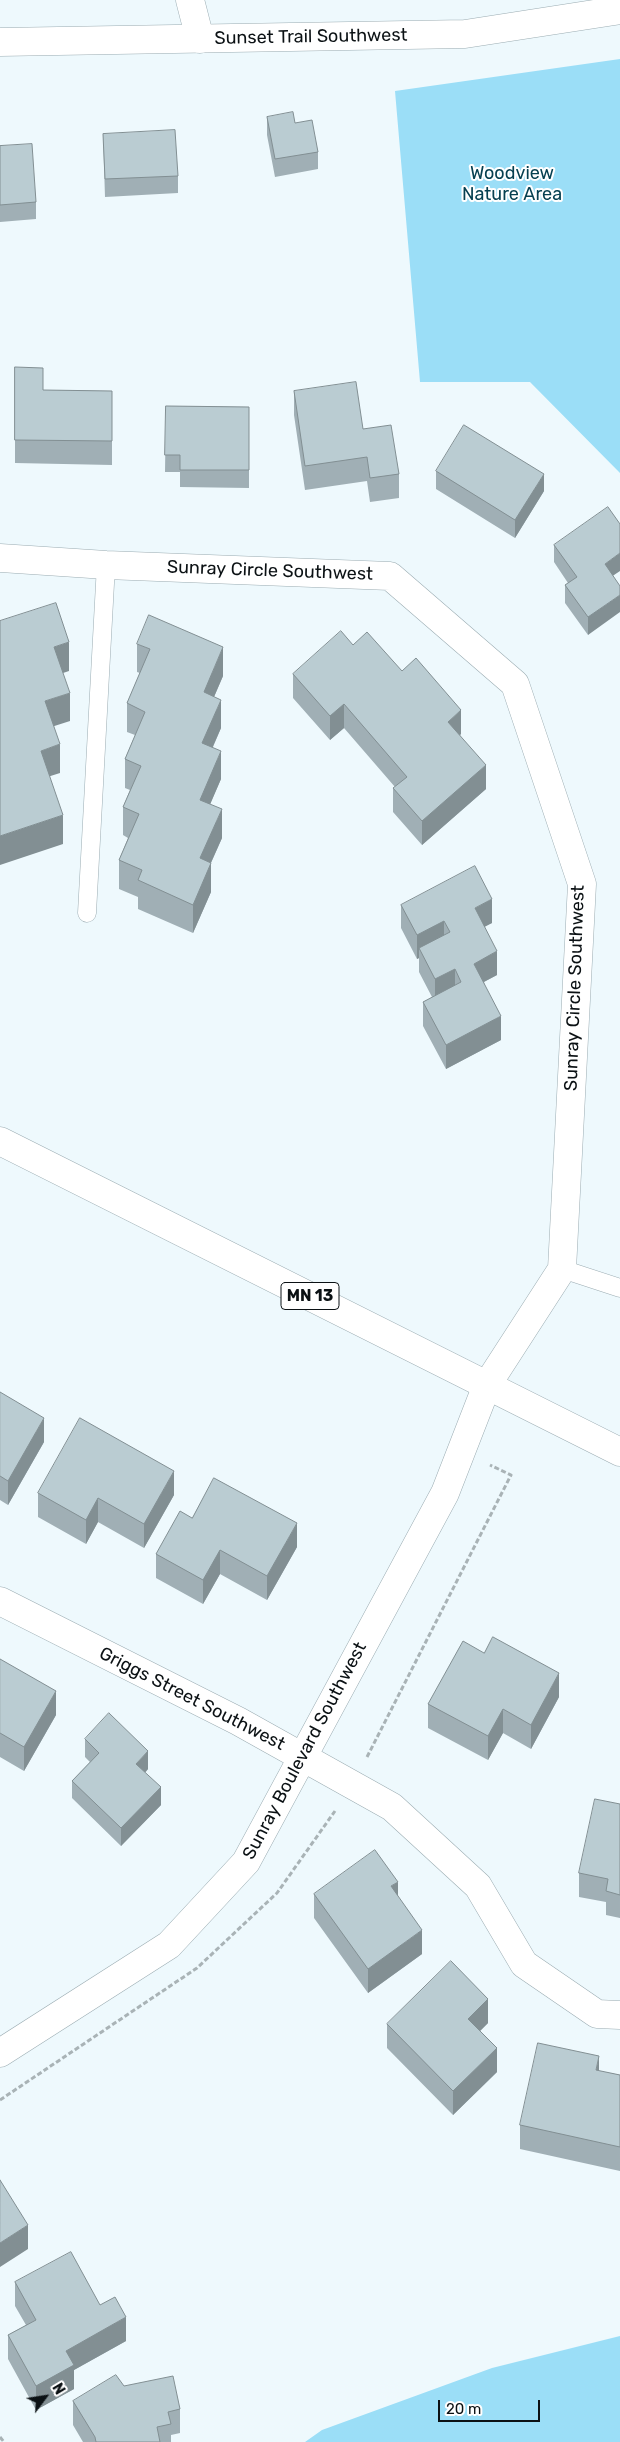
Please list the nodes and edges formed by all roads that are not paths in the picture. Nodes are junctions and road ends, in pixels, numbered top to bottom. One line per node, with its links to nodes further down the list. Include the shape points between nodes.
1 (190, 0): 3 (street)
2 (620, 10): 3 (street, Sunset Trail Southwest, via 465,34)
3 (200, 39): 4 (street, Sunset Trail Southwest)
4 (0, 42)
5 (0, 558): 6 (street, Sunray Circle Southwest)
6 (106, 565): 7 (lane); 9 (street, Sunray Circle Southwest, via 390,576 515,684 582,884)
7 (87, 913)
8 (0, 1142): 11 (street, MN 13)
9 (562, 1269): 10 (lane); 11 (street, Sunray Circle Southwest)
10 (620, 1288)
11 (487, 1385): 12 (street, MN 13); 14 (street, Sunray Boulevard Southwest, via 445,1493)
12 (620, 1452)
13 (0, 1602): 14 (street, Griggs Street Southwest)
14 (302, 1756): 15 (street, Griggs Street Southwest, via 392,1807 478,1886 524,1964 597,2014); 16 (street, Sunray Boulevard Southwest, via 246,1862 169,1945)
15 (620, 2015)
16 (0, 2053)

